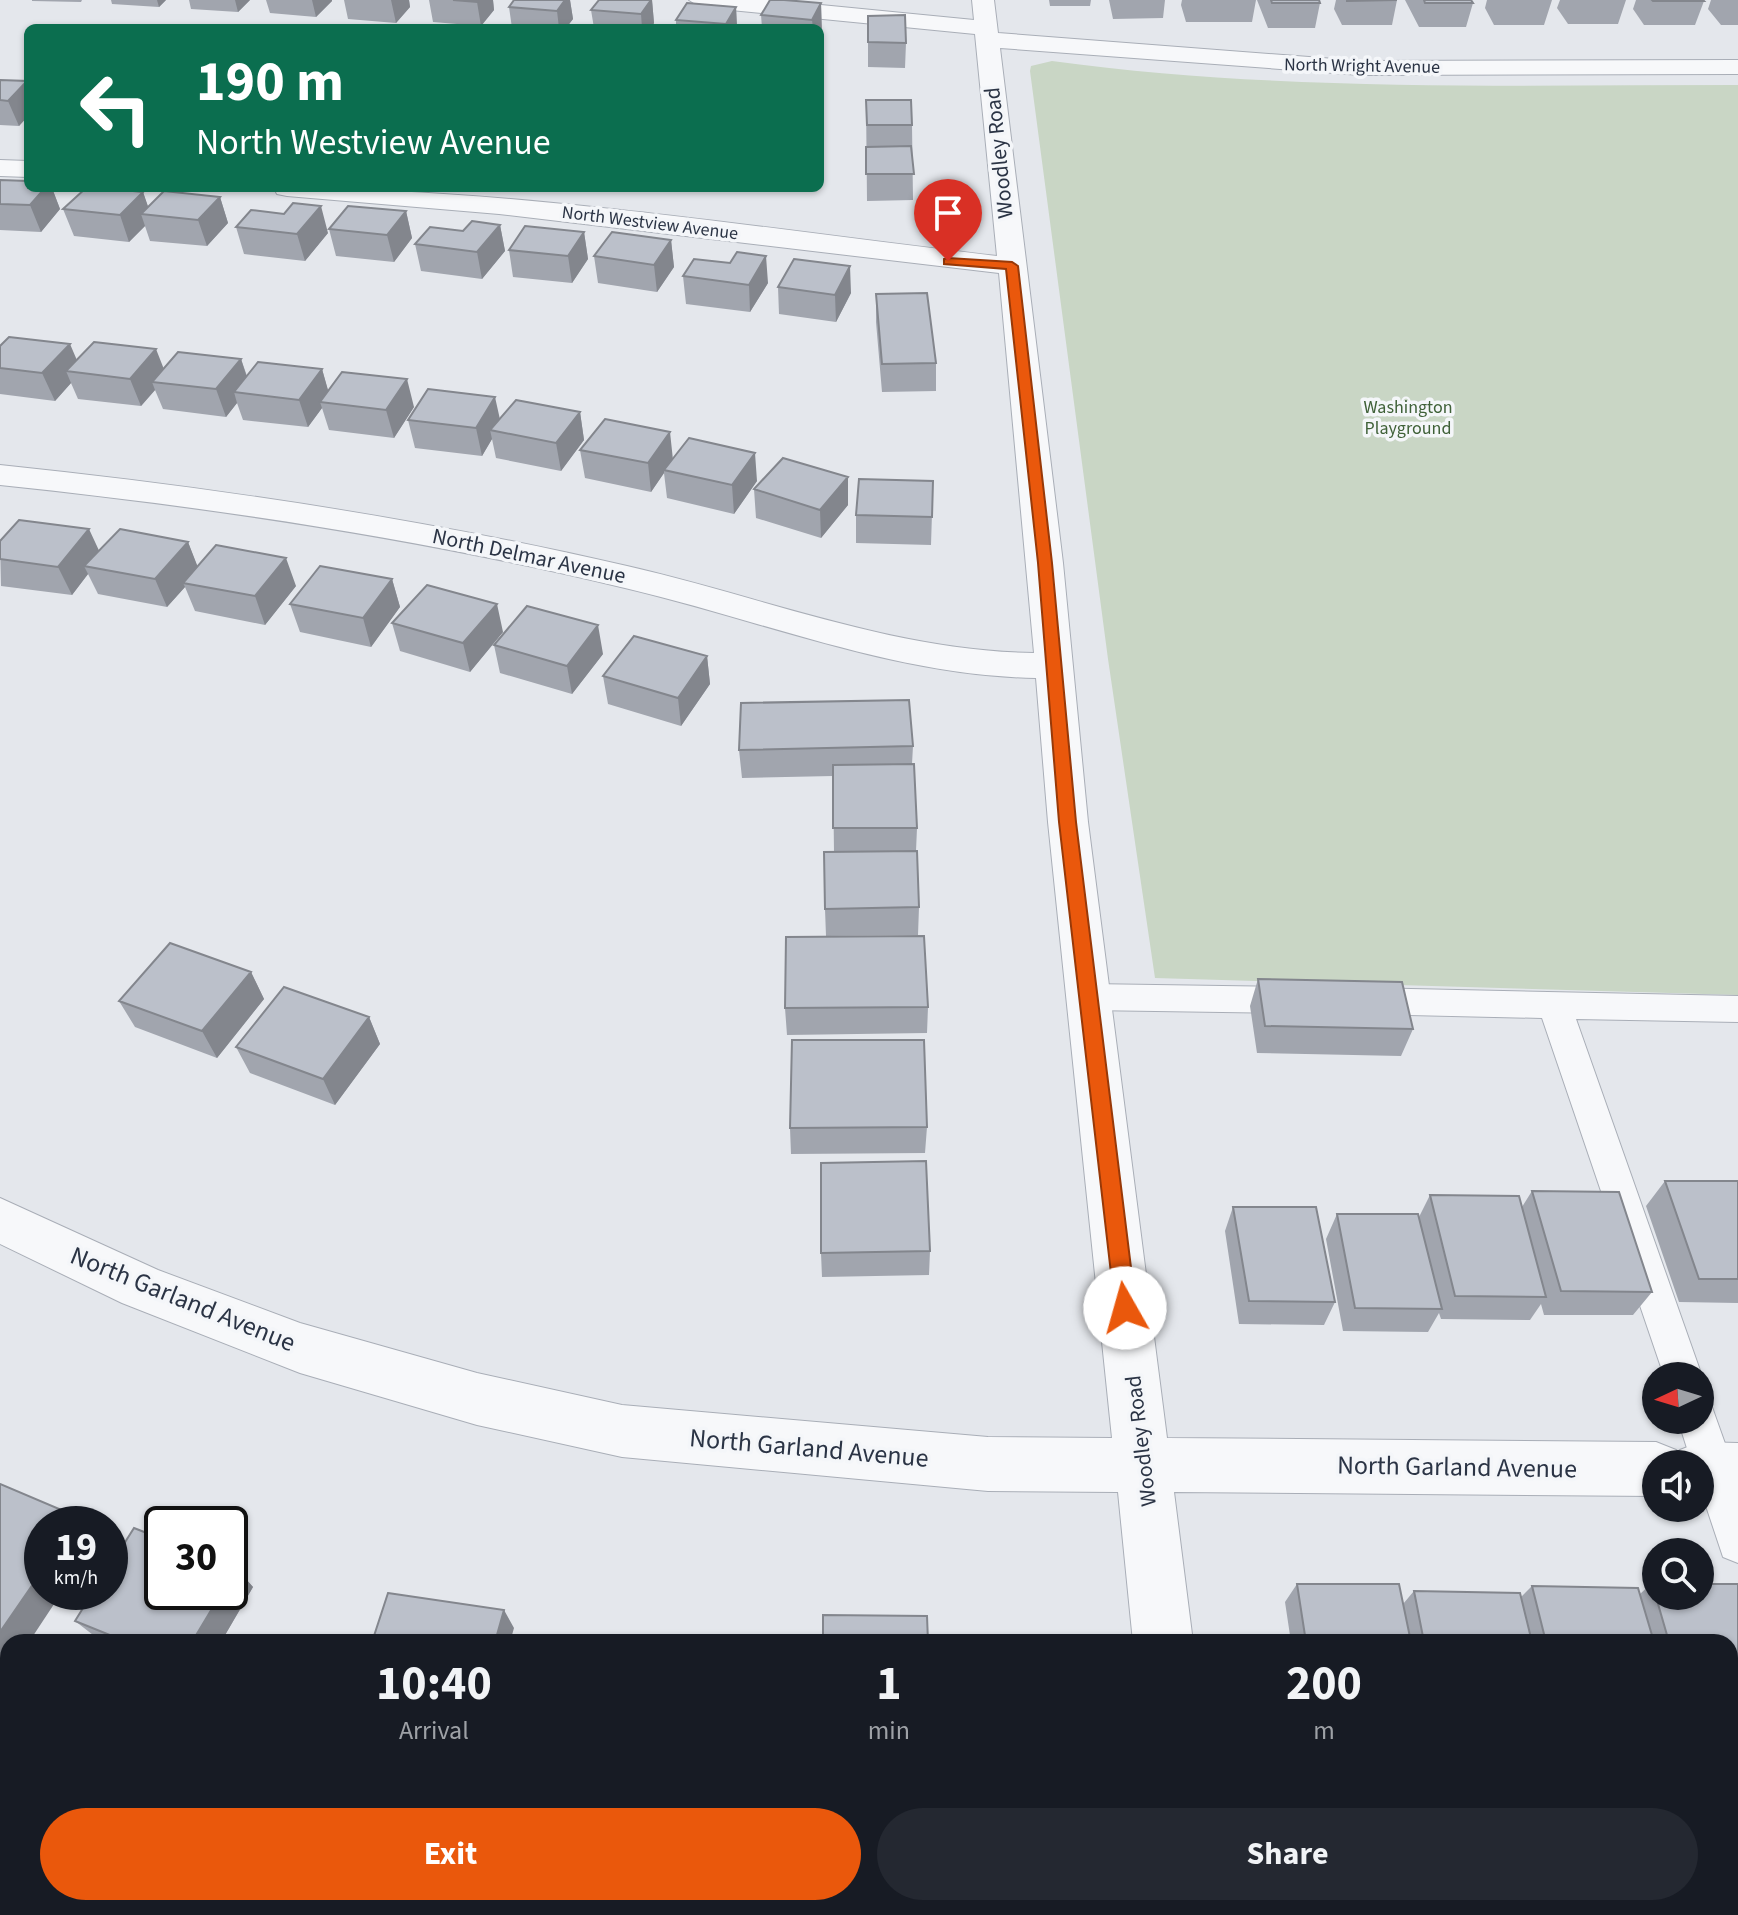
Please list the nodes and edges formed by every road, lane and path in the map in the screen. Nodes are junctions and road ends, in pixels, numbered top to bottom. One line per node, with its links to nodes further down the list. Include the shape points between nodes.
1 (700, 0): 2 (street, North Wright Avenue)
2 (985, 23): 3 (street, North Wright Avenue, via 1046,42 1313,67); 7 (street, Woodley Road)
3 (1738, 67)
4 (0, 168): 5 (street)
5 (24, 169)
6 (335, 192): 7 (street, North Westview Avenue, via 514,207)
7 (1012, 266): 9 (street, Woodley Road)
8 (0, 475): 9 (street, North Delmar Avenue, via 351,520 628,577 909,653 979,665)
9 (1052, 666): 10 (street, Woodley Road)
10 (1089, 997): 11 (lane); 16 (street, Woodley Road)
11 (1554, 1004): 12 (lane); 14 (lane)
12 (1738, 1009)
13 (0, 1220): 16 (street, North Garland Avenue, via 140,1287 300,1348 477,1399 622,1431 988,1464)
14 (1678, 1362)
15 (1714, 1460): 18 (lane)
16 (1144, 1464): 17 (street, North Garland Avenue); 19 (street, Woodley Road)
17 (1642, 1469)
18 (1738, 1542)
19 (1162, 1634)

